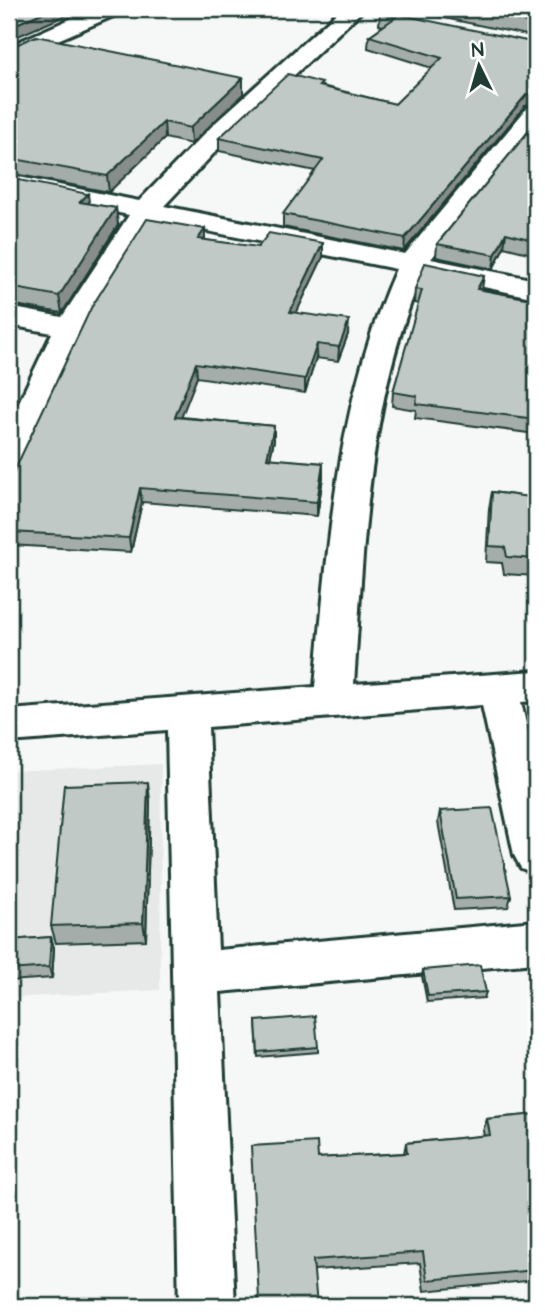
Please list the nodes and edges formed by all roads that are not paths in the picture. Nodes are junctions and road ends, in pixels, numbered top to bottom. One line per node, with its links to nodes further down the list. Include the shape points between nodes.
1 (110, 9): 4 (street)
2 (353, 9): 3 (street); 7 (street, via 224,128)
3 (380, 14)
4 (9, 54)
5 (536, 113): 8 (street)
6 (9, 183): 7 (street)
7 (145, 211): 8 (street); 11 (street)
8 (412, 264): 9 (street); 14 (street, via 398,292 373,379 354,475)
9 (536, 289)
10 (9, 316): 11 (street)
11 (70, 328): 12 (street)
12 (9, 456)
13 (517, 688): 14 (street); 17 (street)
14 (333, 702): 15 (street)
15 (187, 713): 16 (street); 19 (street)
16 (9, 726)
17 (536, 855)
18 (536, 942): 19 (street)
19 (196, 973): 20 (street)
20 (208, 1306)

